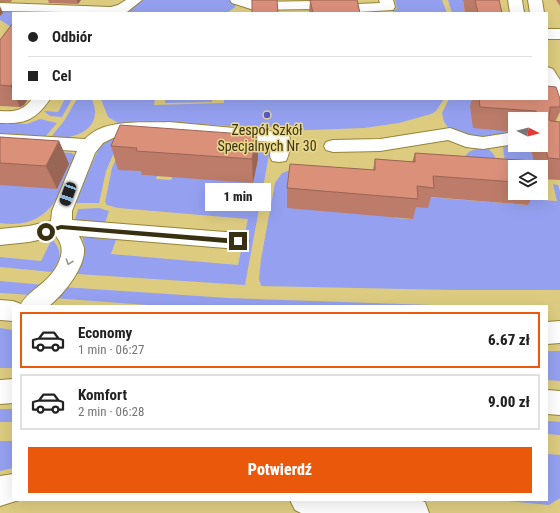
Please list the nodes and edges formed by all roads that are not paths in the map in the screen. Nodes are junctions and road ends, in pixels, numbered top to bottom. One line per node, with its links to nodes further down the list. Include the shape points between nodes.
1 (136, 0): 5 (street, via 122,9 111,11)
2 (237, 0): 6 (street, via 254,6)
3 (515, 0): 7 (street)
4 (535, 0): 8 (street)
5 (0, 7)
6 (388, 7)
7 (517, 12)
8 (537, 12)
9 (548, 34): 10 (street)
10 (560, 34)
11 (548, 74): 12 (street)
12 (560, 94)
13 (40, 100): 14 (street, via 27,115 16,118)
14 (0, 117)
15 (508, 139): 18 (street, via 496,142 466,141 450,134 380,144)
16 (0, 140): 17 (street)
17 (90, 146): 19 (street, via 96,139 111,131 169,128 281,137); 20 (street, via 62,211)
18 (333, 146)
19 (279, 156)
20 (61, 227): 21 (street, via 34,234); 22 (street); 23 (street, one-way to 23, via 70,238 73,249 69,264 52,291)
21 (0, 237)
22 (238, 241)
23 (33, 305)
24 (0, 310): 25 (street)
25 (12, 311)
26 (560, 332): 27 (street)
27 (548, 333)
28 (0, 392): 29 (street)
29 (12, 392)
30 (548, 402): 31 (street)
31 (560, 403)
32 (12, 488): 33 (street)
33 (0, 491)
34 (313, 501): 35 (street)
35 (414, 513)

